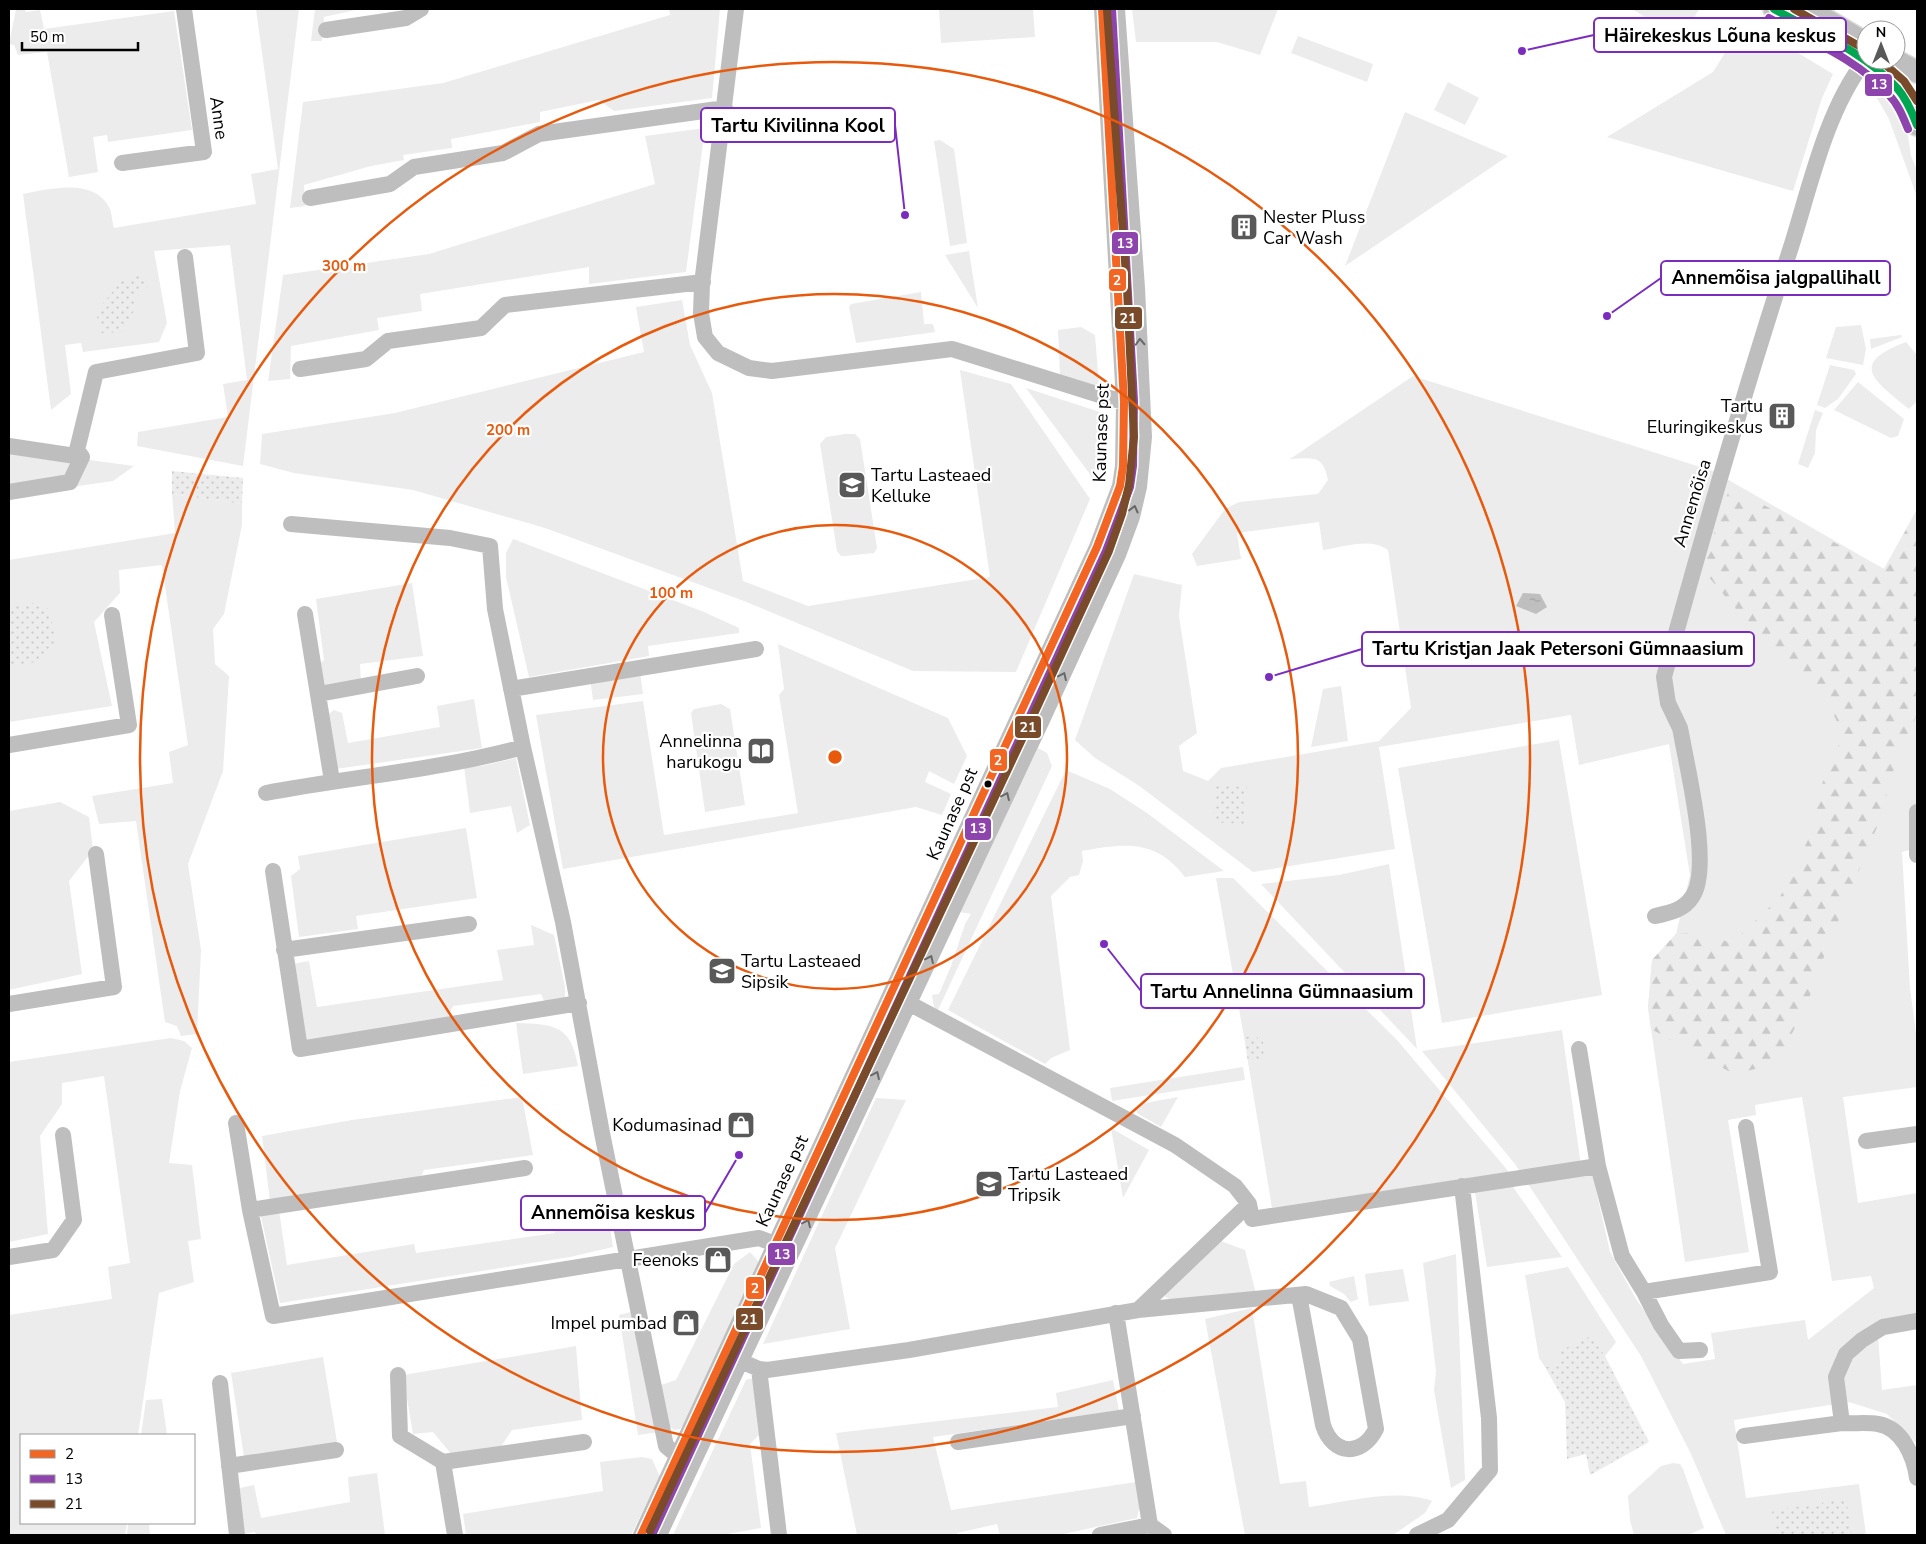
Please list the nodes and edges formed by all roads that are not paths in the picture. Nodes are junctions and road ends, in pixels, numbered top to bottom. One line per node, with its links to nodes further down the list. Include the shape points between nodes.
1 (184, 9): 17 (street, Anne, via 204,152)
2 (421, 9): 8 (street, via 406,18)
3 (736, 9): 15 (street)
4 (1102, 9): 23 (street, Kaunase pst)
5 (1117, 9): 22 (street, Kaunase pst, one-way to 5)
6 (1774, 9): 10 (main road)
7 (1808, 9): 9 (main road)
8 (326, 30)
9 (1856, 45)
10 (1856, 48)
11 (1906, 66): 14 (main road)
12 (1856, 69): 42 (street, Annemõisa, via 1839,100 1761,337 1706,520 1664,677 1668,703 1682,738 1694,802 1701,871 1692,898 1675,912)
13 (1881, 70): 16 (main road, via 1908,104)
14 (1917, 72)
15 (725, 108): 18 (street, via 539,134 503,153 414,167 390,184); 20 (street)
16 (1917, 125)
17 (122, 163)
18 (310, 198)
19 (185, 257): 25 (street, via 196,353 96,372 77,450)
20 (703, 282): 21 (street, via 505,306 481,328 388,341 366,359); 23 (street, via 701,314 704,337 718,354 740,366 772,371 952,349)
21 (300, 370)
22 (1143, 400): 23 (street); 47 (street, Kaunase pst, one-way to 22, via 1118,555 1139,487 1144,437)
23 (1124, 402): 45 (street, Kaunase pst, via 1120,486 1098,547)
24 (9, 446): 25 (street)
25 (82, 457): 26 (street, via 70,482)
26 (9, 492)
27 (291, 524): 32 (street, via 450,538 490,546 495,609)
28 (305, 614): 33 (street)
29 (112, 615): 34 (street, via 129,725)
30 (756, 650): 32 (street)
31 (418, 676): 33 (street)
32 (511, 689): 35 (street)
33 (319, 694): 36 (street)
34 (9, 745)
35 (523, 747): 36 (street, via 485,757); 46 (street)
36 (332, 781): 37 (street)
37 (266, 793)
38 (1917, 812): 40 (street)
39 (96, 854): 48 (street, via 114,987)
40 (1917, 855)
41 (273, 871): 44 (street)
42 (1656, 916)
43 (469, 924): 44 (street)
44 (284, 950): 46 (street, via 300,1049)
45 (892, 994): 47 (street); 60 (street, Kaunase pst)
46 (579, 1003): 62 (street)
47 (909, 1003): 58 (street, via 1175,1145 1235,1186); 69 (street, Kaunase pst, one-way to 47, via 803,1232)
48 (9, 1004)
49 (1579, 1049): 55 (street)
50 (236, 1124): 59 (street)
51 (1746, 1127): 63 (street, via 1770,1272)
52 (1917, 1134): 54 (street)
53 (63, 1135): 61 (street, via 74,1220 53,1250)
54 (1866, 1142)
55 (1598, 1166): 57 (street); 63 (street, via 1622,1256)
56 (525, 1168): 59 (street)
57 (1462, 1186): 58 (street, via 1252,1219); 91 (street, via 1489,1418 1490,1470 1448,1520)
58 (1249, 1204): 65 (street)
59 (250, 1210): 62 (street, via 273,1316)
60 (775, 1244): 62 (street, via 759,1238); 69 (street, Kaunase pst)
61 (9, 1257)
62 (628, 1259): 79 (street, via 666,1446)
63 (1644, 1292): 68 (street, via 1679,1351)
64 (1299, 1295): 64 (street, via 1306,1294 1341,1308 1360,1338 1376,1429 1370,1441 1357,1449 1342,1449 1327,1438); 65 (street)
65 (1138, 1310): 66 (street)
66 (1116, 1313): 70 (street, via 908,1350); 73 (street)
67 (1917, 1321): 74 (street, via 1883,1327 1846,1354 1836,1377)
68 (1700, 1350)
69 (732, 1357): 70 (street); 79 (street, Kaunase pst); 87 (street, Kaunase pst)
70 (759, 1370): 88 (street)
71 (398, 1375): 80 (street, via 400,1436)
72 (220, 1383): 81 (street)
73 (1133, 1416): 77 (street); 83 (street)
74 (1842, 1423): 75 (street); 82 (street, via 1879,1424 1897,1432 1908,1448)
75 (1744, 1436)
76 (584, 1442): 80 (street)
77 (958, 1442)
78 (336, 1450): 81 (street)
79 (678, 1456): 86 (street, Kaunase pst)
80 (443, 1462): 85 (street)
81 (229, 1466): 84 (street)
82 (1917, 1478)
83 (1150, 1525): 89 (street); 90 (street)
84 (237, 1535)
85 (454, 1535)
86 (641, 1535)
87 (659, 1535)
88 (779, 1535)
89 (1100, 1535)
90 (1164, 1535)
91 (1417, 1535)

